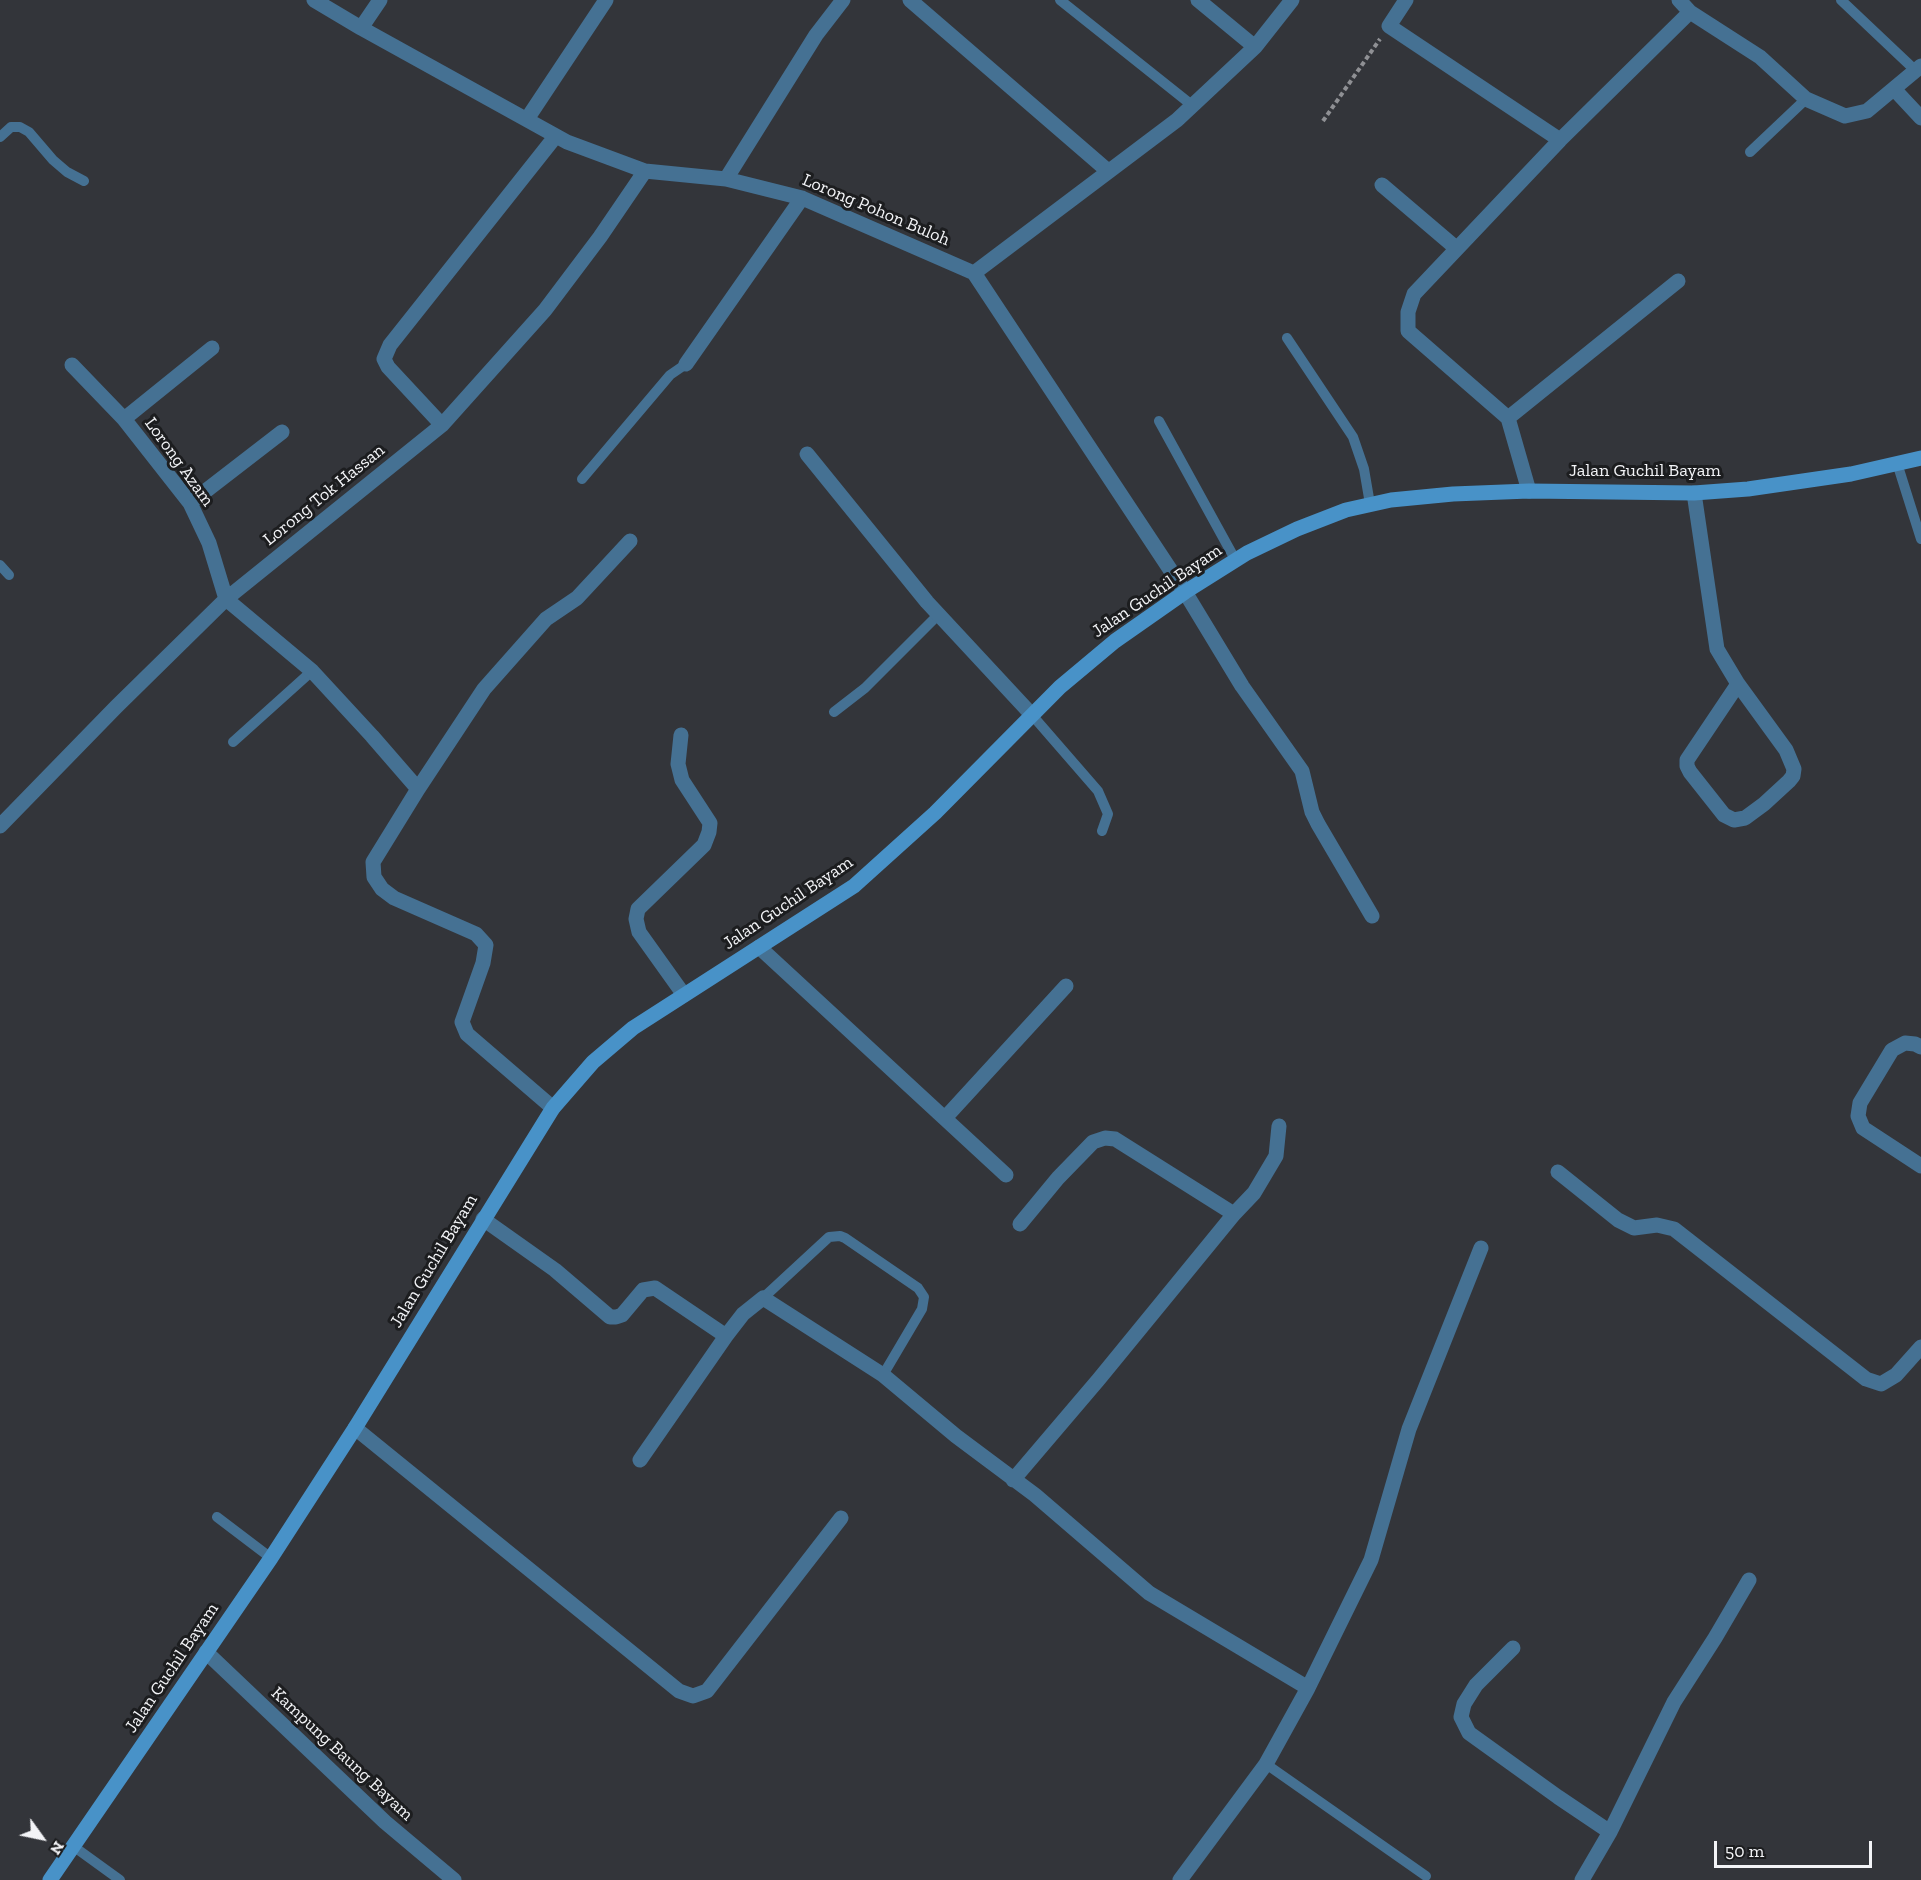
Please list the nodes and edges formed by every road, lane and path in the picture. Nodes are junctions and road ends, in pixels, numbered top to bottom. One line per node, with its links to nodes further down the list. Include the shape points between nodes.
1 (314, 0): 14 (street, Lorong Pohon Buloh)
2 (380, 0): 14 (street)
3 (606, 0): 21 (street)
4 (910, 0): 28 (street)
5 (1060, 0): 19 (lane)
6 (1198, 0): 15 (street)
7 (1292, 0): 15 (street)
8 (1406, 0): 13 (street)
9 (1679, 0): 12 (street)
10 (1841, 0): 16 (lane)
11 (836, 3): 29 (street)
12 (1690, 12): 18 (street, via 1760,57); 25 (street)
13 (1389, 26): 22 (path); 25 (street)
14 (361, 28): 21 (street, Lorong Pohon Buloh)
15 (1255, 47): 19 (street)
16 (1919, 68): 17 (street)
17 (1894, 89): 18 (street, via 1868,111 1845,116); 20 (street)
18 (1806, 99): 26 (lane)
19 (1193, 106): 28 (street)
20 (1921, 118)
21 (527, 119): 24 (street, Lorong Pohon Buloh)
22 (1323, 121)
23 (0, 137): 30 (lane, via 11,128 20,127 67,172)
24 (555, 137): 27 (street, Lorong Pohon Buloh); 43 (street, via 390,345 384,359)
25 (1560, 140): 33 (street)
26 (1750, 152)
27 (645, 171): 29 (street, Lorong Pohon Buloh); 43 (street, Lorong Tok Hassan, via 545,310)
28 (1108, 171): 34 (street)
29 (726, 178): 32 (street, Lorong Pohon Buloh)
30 (84, 181)
31 (1382, 185): 33 (street)
32 (802, 198): 34 (street, Lorong Pohon Buloh); 38 (street)
33 (1456, 248): 40 (street, via 1414,294 1408,312 1408,332)
34 (974, 273): 58 (street)
35 (1678, 281): 40 (street)
36 (1287, 338): 52 (lane, via 1353,437)
37 (212, 348): 41 (street)
38 (686, 364): 48 (lane, via 670,375)
39 (72, 365): 41 (street, Lorong Azam)
40 (1508, 418): 49 (street)
41 (124, 419): 51 (street, Lorong Azam)
42 (1159, 421): 55 (lane)
43 (442, 425): 59 (street, Lorong Tok Hassan)
44 (282, 432): 51 (street)
45 (807, 454): 60 (street)
46 (1921, 458): 47 (main road, Jalan Guchil Bayam)
47 (1897, 463): 50 (main road, Jalan Guchil Bayam, via 1805,481); 53 (lane)
48 (582, 478)
49 (1529, 491): 50 (main road, Jalan Guchil Bayam); 52 (main road, Jalan Guchil Bayam, via 1429,496)
50 (1695, 493): 62 (street, via 1718,649)
51 (190, 503): 59 (street, Lorong Azam, via 209,543)
52 (1370, 504): 55 (main road, Jalan Guchil Bayam, via 1297,529)
53 (1921, 539)
54 (630, 541): 67 (street, via 577,598 546,619 484,689)
55 (1236, 561): 58 (main road, Jalan Guchil Bayam)
56 (0, 565): 57 (lane)
57 (9, 575)
58 (1185, 592): 64 (main road, Jalan Guchil Bayam, via 1115,641); 70 (street, via 1242,686 1302,771 1312,812)
59 (226, 598): 61 (street); 68 (street, Lorong Tok Hassan)
60 (939, 614): 63 (lane, via 866,688); 64 (street)
61 (312, 671): 66 (lane); 67 (street)
62 (1738, 684): 62 (street, via 1786,750 1794,769 1789,781 1764,804 1745,818 1734,820 1724,815 1690,772 1687,760)
63 (834, 712)
64 (1032, 715): 69 (lane, via 1098,791 1108,814); 71 (main road, Jalan Guchil Bayam, via 935,813 854,886)
65 (681, 735): 73 (street, via 678,764 682,780 710,823 709,832 704,845 638,909 636,919 639,932)
66 (233, 742)
67 (418, 789): 75 (street, via 373,862 374,877 394,898 476,934 486,945 462,1022 467,1034)
68 (0, 826)
69 (1102, 831)
70 (1372, 915)
71 (759, 947): 73 (main road, Jalan Guchil Bayam); 76 (street)
72 (1066, 986): 76 (street)
73 (684, 995): 75 (main road, Jalan Guchil Bayam, via 633,1028 601,1055)
74 (1921, 1047): 78 (street, via 1905,1042 1892,1050 1860,1103 1858,1116 1863,1128)
75 (553, 1108): 82 (main road, Jalan Guchil Bayam)
76 (945, 1118): 80 (street)
77 (1279, 1126): 81 (street, via 1276,1156 1254,1193)
78 (1921, 1166)
79 (1558, 1172): 87 (street, via 1618,1220 1634,1228 1657,1225 1674,1229 1866,1379 1881,1384 1896,1375)
80 (1006, 1175)
81 (1234, 1214): 83 (street, via 1115,1139 1105,1138 1093,1142); 91 (street)
82 (483, 1219): 86 (street, via 555,1270 610,1317 622,1315 643,1290 655,1288); 89 (main road, Jalan Guchil Bayam)
83 (1020, 1224)
84 (1481, 1248): 98 (street, via 1409,1429 1371,1560)
85 (763, 1298): 86 (street, via 743,1314); 88 (street); 88 (lane, via 829,1237 845,1238 918,1288 924,1298 922,1309)
86 (726, 1336): 90 (street)
87 (1921, 1347)
88 (883, 1376): 91 (street)
89 (355, 1428): 93 (street, via 679,1691 693,1696 707,1691); 94 (main road, Jalan Guchil Bayam)
90 (640, 1460)
91 (1013, 1480): 98 (street, via 1149,1593)
92 (218, 1517): 94 (lane)
93 (841, 1518)
94 (271, 1558): 97 (main road, Jalan Guchil Bayam)
95 (1749, 1580): 100 (street, via 1674,1702)
96 (1513, 1648): 100 (street, via 1476,1685 1464,1704 1461,1717 1469,1733)
97 (206, 1652): 101 (main road, Jalan Guchil Bayam); 105 (street, Kampung Baung Bayam, via 385,1822)
98 (1308, 1688): 99 (street)
99 (1266, 1764): 102 (lane); 106 (street)
100 (1610, 1832): 107 (street)
101 (73, 1846): 103 (main road, Jalan Guchil Bayam); 104 (lane)
102 (1426, 1876)
103 (50, 1880)
104 (120, 1880)
105 (454, 1880)
106 (1180, 1880)
107 (1582, 1880)

